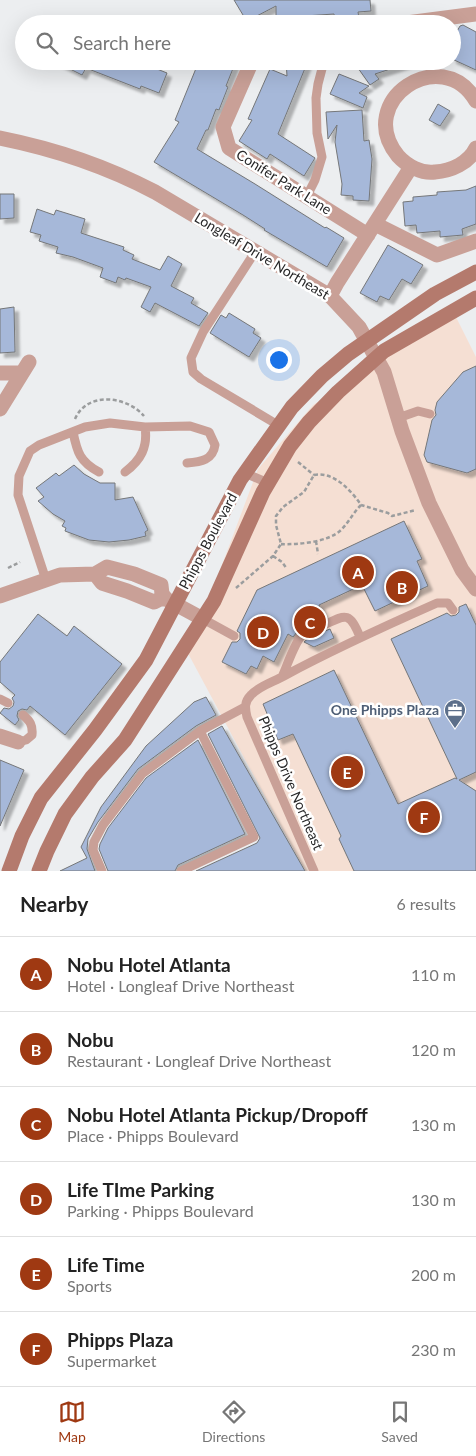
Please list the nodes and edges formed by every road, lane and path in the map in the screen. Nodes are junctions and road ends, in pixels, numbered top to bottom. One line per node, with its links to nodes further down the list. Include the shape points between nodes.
1 (476, 14): 2 (street)
2 (461, 16)
3 (248, 70): 9 (street, Conifer Park Lane, via 223,127 229,148)
4 (322, 70): 9 (lane, via 316,98 317,133 322,157)
5 (475, 95): 8 (street, via 456,81 440,76 428,76 400,90 390,104 386,120 387,138 402,161)
6 (0, 138): 12 (street, Longleaf Drive Northeast, via 66,154 132,180)
7 (476, 148): 8 (street, via 463,164 450,170 433,173)
8 (411, 167): 10 (street)
9 (306, 196): 10 (street, Conifer Park Lane)
10 (372, 229): 11 (street, Conifer Park Lane, via 437,255); 14 (street)
11 (476, 241)
12 (255, 252): 14 (street, Longleaf Drive Northeast); 22 (lane, via 204,332 191,358 191,365 201,380)
13 (476, 272): 16 (main road, Phipps Boulevard, via 435,294)
14 (330, 296): 16 (street, Longleaf Drive Northeast)
15 (476, 298): 17 (main road, Phipps Boulevard)
16 (368, 340): 17 (street, Longleaf Drive Northeast); 22 (main road, Phipps Boulevard, via 322,376)
17 (377, 357): 21 (street, Longleaf Drive Northeast); 31 (main road, Phipps Boulevard, via 309,422)
18 (0, 373): 19 (street, via 25,368)
19 (0, 409)
20 (430, 414): 21 (lane, via 418,411)
21 (398, 418): 42 (street, Longleaf Drive Northeast, via 429,503 462,570)
22 (278, 425): 29 (main road, Phipps Boulevard)
23 (145, 427): 24 (lane, via 110,423); 26 (lane, via 190,426 209,432 215,445 212,455 209,459); 28 (lane, via 146,444 142,456)
24 (73, 432): 27 (lane, via 80,457); 41 (lane, via 30,451 19,476 18,495)
25 (298, 462): 30 (path)
26 (187, 463)
27 (99, 472)
28 (124, 472)
29 (245, 473): 31 (lane); 45 (main road, Phipps Boulevard)
30 (314, 475): 32 (path, via 328,475 337,480); 35 (path, via 304,492 282,507 276,516)
31 (268, 483): 47 (main road, Phipps Boulevard, via 218,594)
32 (361, 505): 33 (path, via 392,516); 34 (path, via 339,532)
33 (416, 510)
34 (316, 541): 35 (path); 36 (path)
35 (281, 544): 37 (path)
36 (318, 554)
37 (274, 556): 40 (path); 43 (path)
38 (20, 562): 39 (path)
39 (8, 568)
40 (287, 569)
41 (46, 580): 44 (street); 45 (street, via 60,575 95,574 107,567 161,585 162,594)
42 (476, 589)
43 (232, 591)
44 (0, 596)
45 (170, 601): 47 (street); 58 (main road, Phipps Boulevard, via 146,660 41,798)
46 (453, 610): 49 (lane, Phipps Drive Northeast, via 448,603 437,603)
47 (203, 619): 48 (lane); 59 (main road, Phipps Boulevard, via 125,740 65,814)
48 (234, 636)
49 (360, 637): 50 (lane, via 354,622 348,618 337,618 303,634); 51 (lane, Phipps Drive Northeast)
50 (291, 656): 51 (lane, via 296,666); 52 (lane)
51 (305, 665): 52 (lane, Phipps Drive Northeast)
52 (282, 677): 53 (lane, Phipps Drive Northeast, via 251,694)
53 (245, 707): 55 (lane); 62 (lane, Phipps Drive Northeast)
54 (23, 715): 57 (lane, via 30,720 32,735)
55 (200, 731): 60 (lane, via 142,774 103,825 93,850); 61 (lane, via 254,837)
56 (0, 736): 57 (street)
57 (18, 742)
58 (9, 871)
59 (39, 871)
60 (102, 871)
61 (181, 871)
62 (314, 871)

